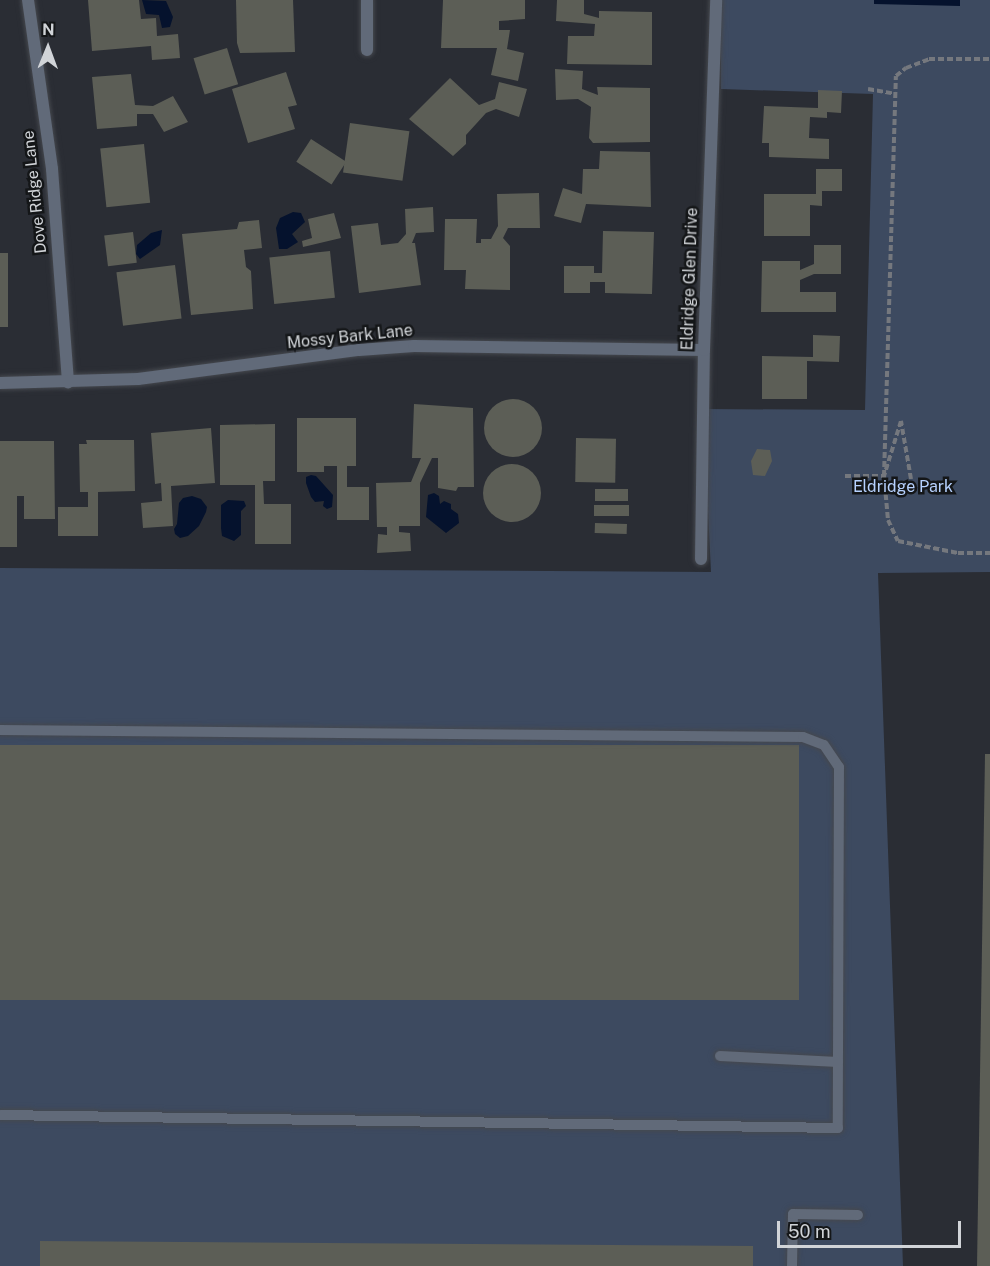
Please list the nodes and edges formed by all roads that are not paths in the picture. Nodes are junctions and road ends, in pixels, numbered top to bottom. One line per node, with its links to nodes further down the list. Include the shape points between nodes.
1 (28, 0): 6 (street, Dove Ridge Lane, via 52,169)
2 (367, 0): 4 (street)
3 (716, 0): 5 (street, Eldridge Glen Drive)
4 (367, 50)
5 (704, 350): 6 (street, Mossy Bark Lane, via 414,346 138,379); 8 (street, Eldridge Glen Drive)
6 (68, 382): 7 (street, Mossy Bark Lane)
7 (0, 383)
8 (701, 559)
9 (0, 730): 11 (lane, via 803,738 824,745 840,767)
10 (720, 1056): 11 (lane)
11 (838, 1062): 12 (lane, via 838,1128)
12 (0, 1115)
13 (858, 1215): 14 (lane, via 793,1214)
14 (792, 1266)

